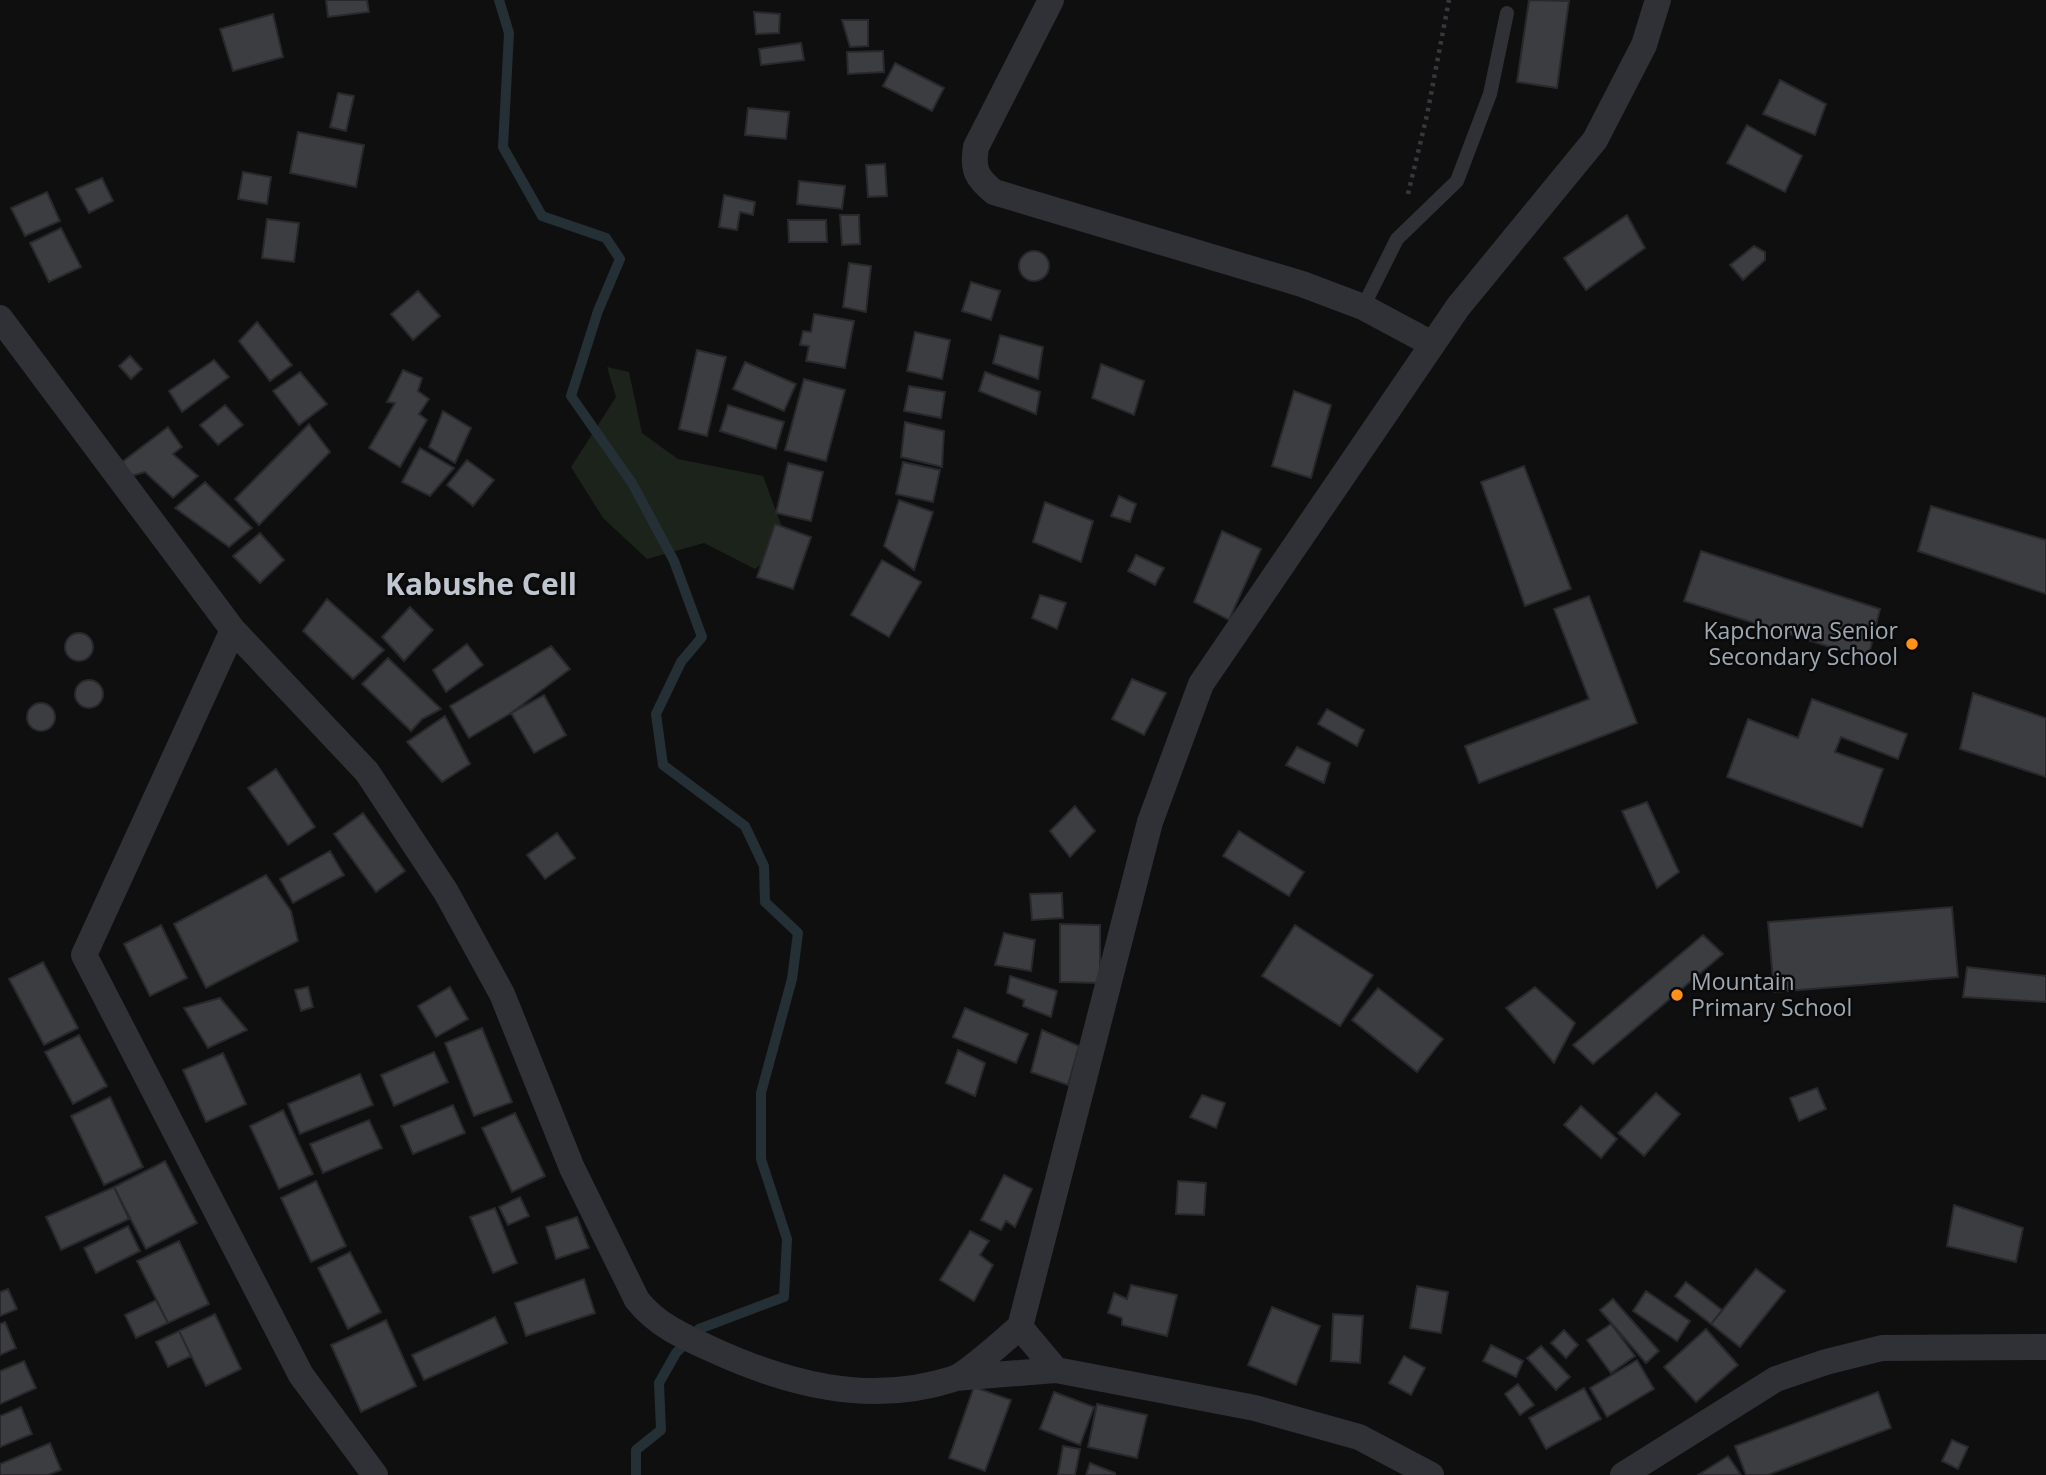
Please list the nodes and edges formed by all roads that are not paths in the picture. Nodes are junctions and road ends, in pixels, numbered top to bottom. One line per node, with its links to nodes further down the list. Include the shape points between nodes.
1 (1051, 0): 4 (street, via 976,147 974,172 978,179 994,192 1290,280)
2 (1658, 0): 6 (street, via 1644,46 1595,140)
3 (1507, 13): 4 (lane, via 1490,94 1457,181 1397,239)
4 (1363, 307): 6 (street)
5 (0, 318): 7 (street)
6 (1432, 344): 8 (street, via 1201,684 1150,822)
7 (233, 630): 11 (street, via 367,772 446,892 502,994 572,1168 637,1300 665,1328 756,1370 811,1386 880,1392); 12 (street, via 84,955 301,1375)
8 (1020, 1327): 10 (street); 11 (street)
9 (2046, 1347): 14 (street, via 1882,1348 1826,1362 1776,1379)
10 (1056, 1370): 11 (street); 13 (street, via 1255,1408 1359,1437)
11 (955, 1378)
12 (375, 1475)
13 (1431, 1475)
14 (1623, 1475)

